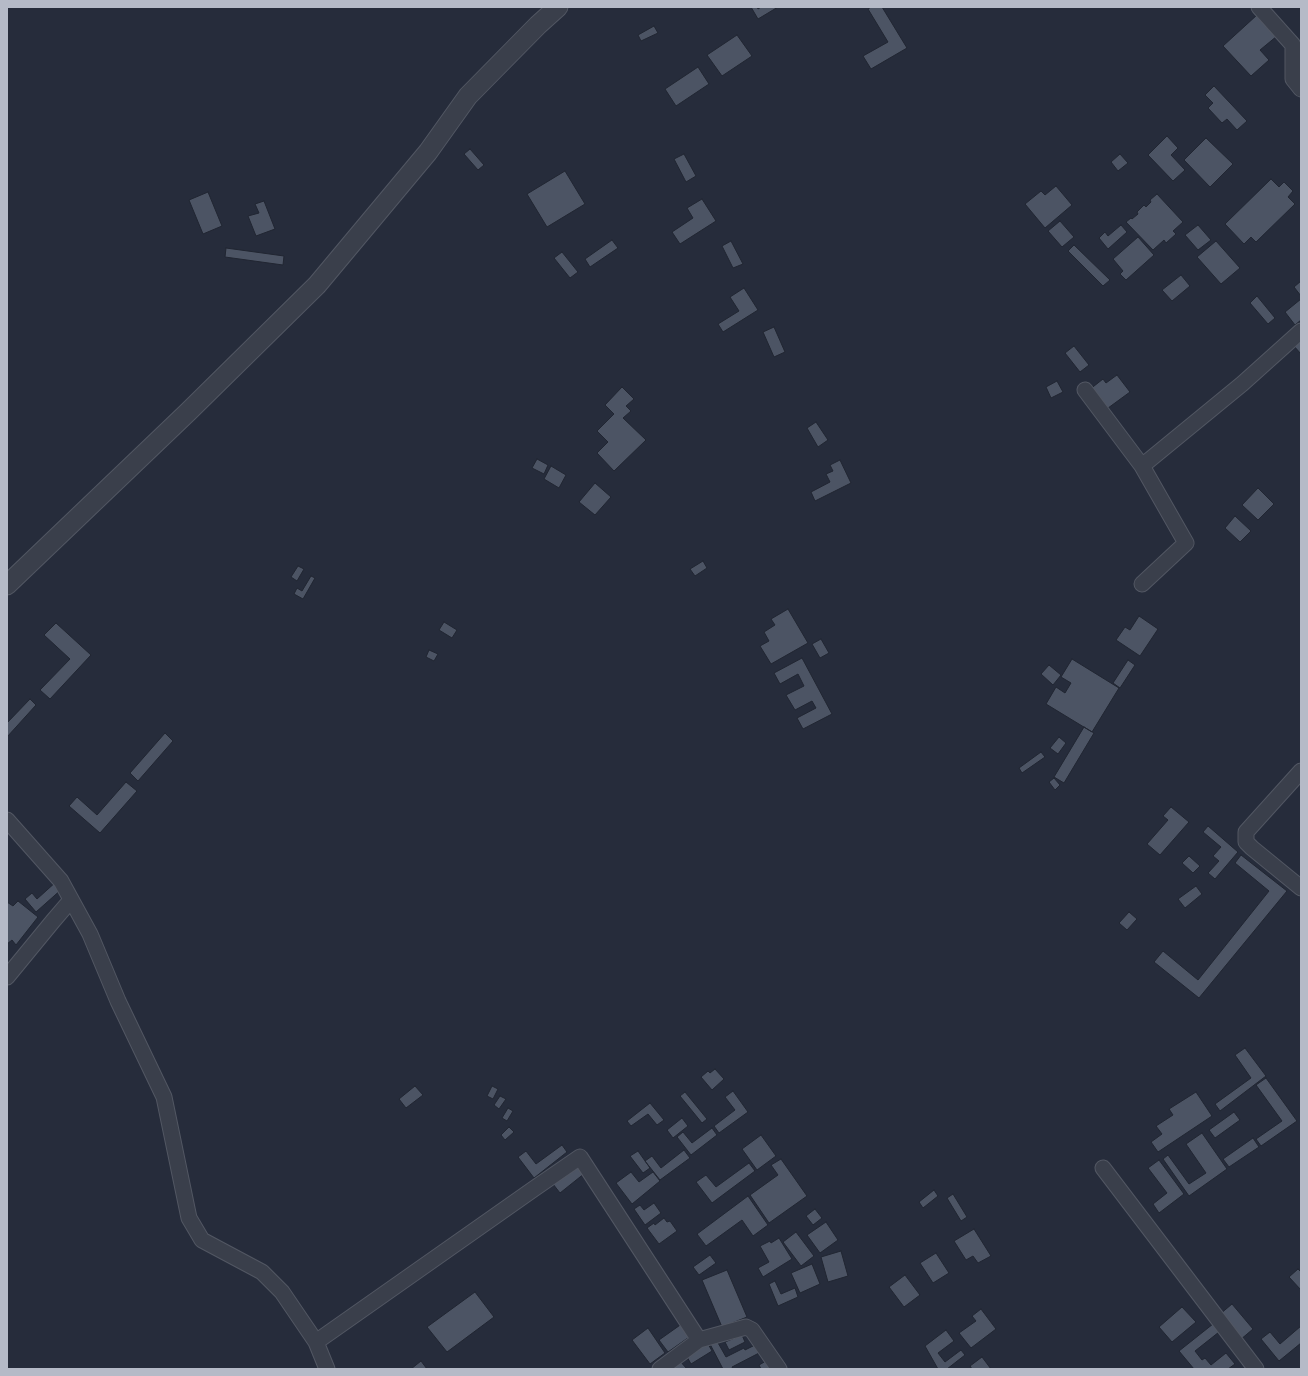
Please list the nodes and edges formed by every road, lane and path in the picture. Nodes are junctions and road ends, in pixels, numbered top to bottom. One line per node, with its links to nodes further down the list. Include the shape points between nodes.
1 (558, 7): 8 (street, via 468,96 428,152 317,285)
2 (1259, 7): 3 (street, via 1293,45 1293,79)
3 (1301, 89)
4 (1301, 331): 6 (street, via 1242,384)
5 (1085, 390): 6 (street)
6 (1142, 466): 7 (street, via 1186,543)
7 (1142, 584)
8 (7, 585)
9 (1301, 771): 11 (street, via 1246,832 1246,842)
10 (7, 820): 12 (street, via 61,881)
11 (1301, 888)
12 (71, 900): 13 (street); 16 (street, via 90,934 118,1001 164,1097 188,1218 202,1240 262,1272 282,1292)
13 (7, 977)
14 (1103, 1168): 20 (street)
15 (699, 1340): 16 (street, via 580,1157); 18 (street); 19 (street, via 746,1327 752,1330)
16 (316, 1342): 17 (street)
17 (327, 1369)
18 (660, 1369)
19 (779, 1369)
20 (1256, 1369)

